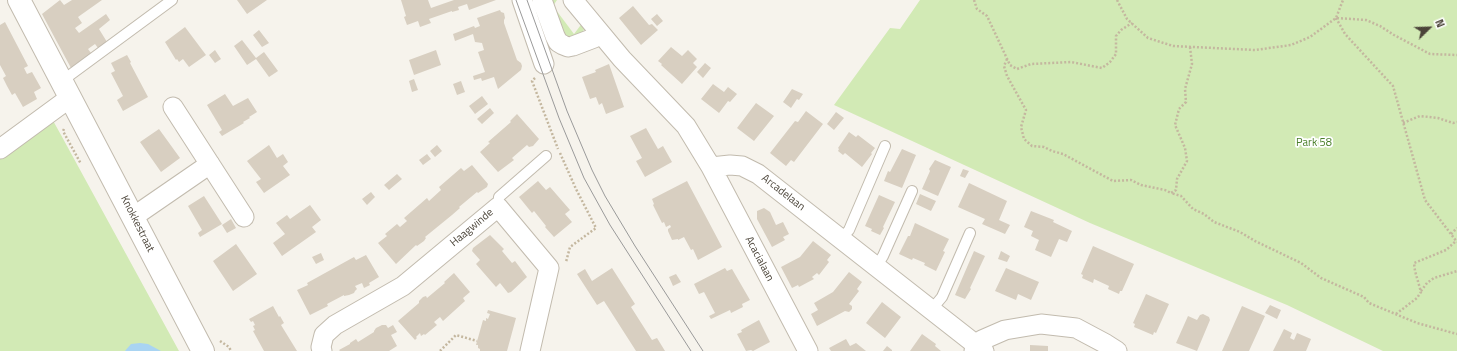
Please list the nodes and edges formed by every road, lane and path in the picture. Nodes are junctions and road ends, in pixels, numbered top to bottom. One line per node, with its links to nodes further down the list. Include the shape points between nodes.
1 (19, 0): 16 (street, Knokkestraat)
2 (172, 0): 16 (lane)
3 (522, 0): 15 (street)
4 (542, 0): 11 (street, via 555,36 563,45 573,46)
5 (573, 0): 11 (street)
6 (974, 0): 14 (path, via 977,9 987,16)
7 (1116, 0): 10 (path)
8 (1343, 0): 9 (path)
9 (1336, 18): 12 (path, via 1310,37 1291,45 1255,50); 13 (path, via 1366,20 1430,54); 19 (path, via 1345,34 1393,86)
10 (1132, 23): 12 (path, via 1148,38 1173,46); 14 (path, via 1120,30 1116,36 1116,54 1102,68 1071,62 1031,64 1017,69 1010,65)
11 (600, 33): 24 (street, via 686,126)
12 (1190, 47): 26 (path, via 1192,64 1185,89 1186,102 1179,109 1175,126 1185,148 1187,161 1177,179 1176,190)
13 (1457, 55)
14 (1007, 59): 26 (path, via 1004,66 1007,76 1026,110 1021,127 1024,139 1032,146 1044,147 1063,154 1113,181 1131,180)
15 (544, 64): 36 (path, via 532,81 559,152 596,228 570,247 564,269)
16 (66, 89): 21 (street); 28 (street, Knokkestraat)
17 (173, 107): 23 (street)
18 (1457, 122): 19 (path, via 1420,116)
19 (1403, 123): 32 (path, via 1425,200)
20 (885, 146): 33 (lane, via 849,230)
21 (0, 149)
22 (546, 156): 27 (lane, via 499,197)
23 (210, 164): 28 (street); 29 (street)
24 (711, 167): 33 (street, Arcadelaan, via 742,166 758,174); 48 (street, Acacialaan)
25 (912, 191): 35 (lane)
26 (1171, 193): 40 (path, via 1181,196 1214,222 1240,232 1301,263 1321,278)
27 (498, 207): 36 (street, Haagwinde); 45 (street, Haagwinde, via 403,286 335,325 324,335)
28 (133, 217): 44 (street, Knokkestraat)
29 (244, 218)
30 (1457, 228): 32 (path)
31 (970, 233): 39 (lane, via 942,297)
32 (1451, 234): 34 (path)
33 (841, 239): 35 (street, Arcadelaan)
34 (1457, 241): 38 (path, via 1446,250 1414,263)
35 (876, 267): 39 (street, Arcadelaan)
36 (549, 268): 47 (street)
37 (1457, 271): 38 (path, via 1434,278 1427,282)
38 (1421, 291): 40 (path, via 1417,298)
39 (932, 309): 43 (street, Arcadelaan)
40 (1396, 314): 41 (path, via 1417,323)
41 (1457, 334)
42 (477, 341): 46 (path, via 456,335)
43 (978, 349): 49 (street, via 982,340 1005,330 1042,324 1076,328)
44 (204, 351)
45 (322, 351)
46 (440, 351)
47 (530, 351)
48 (808, 351)
49 (1117, 351)

